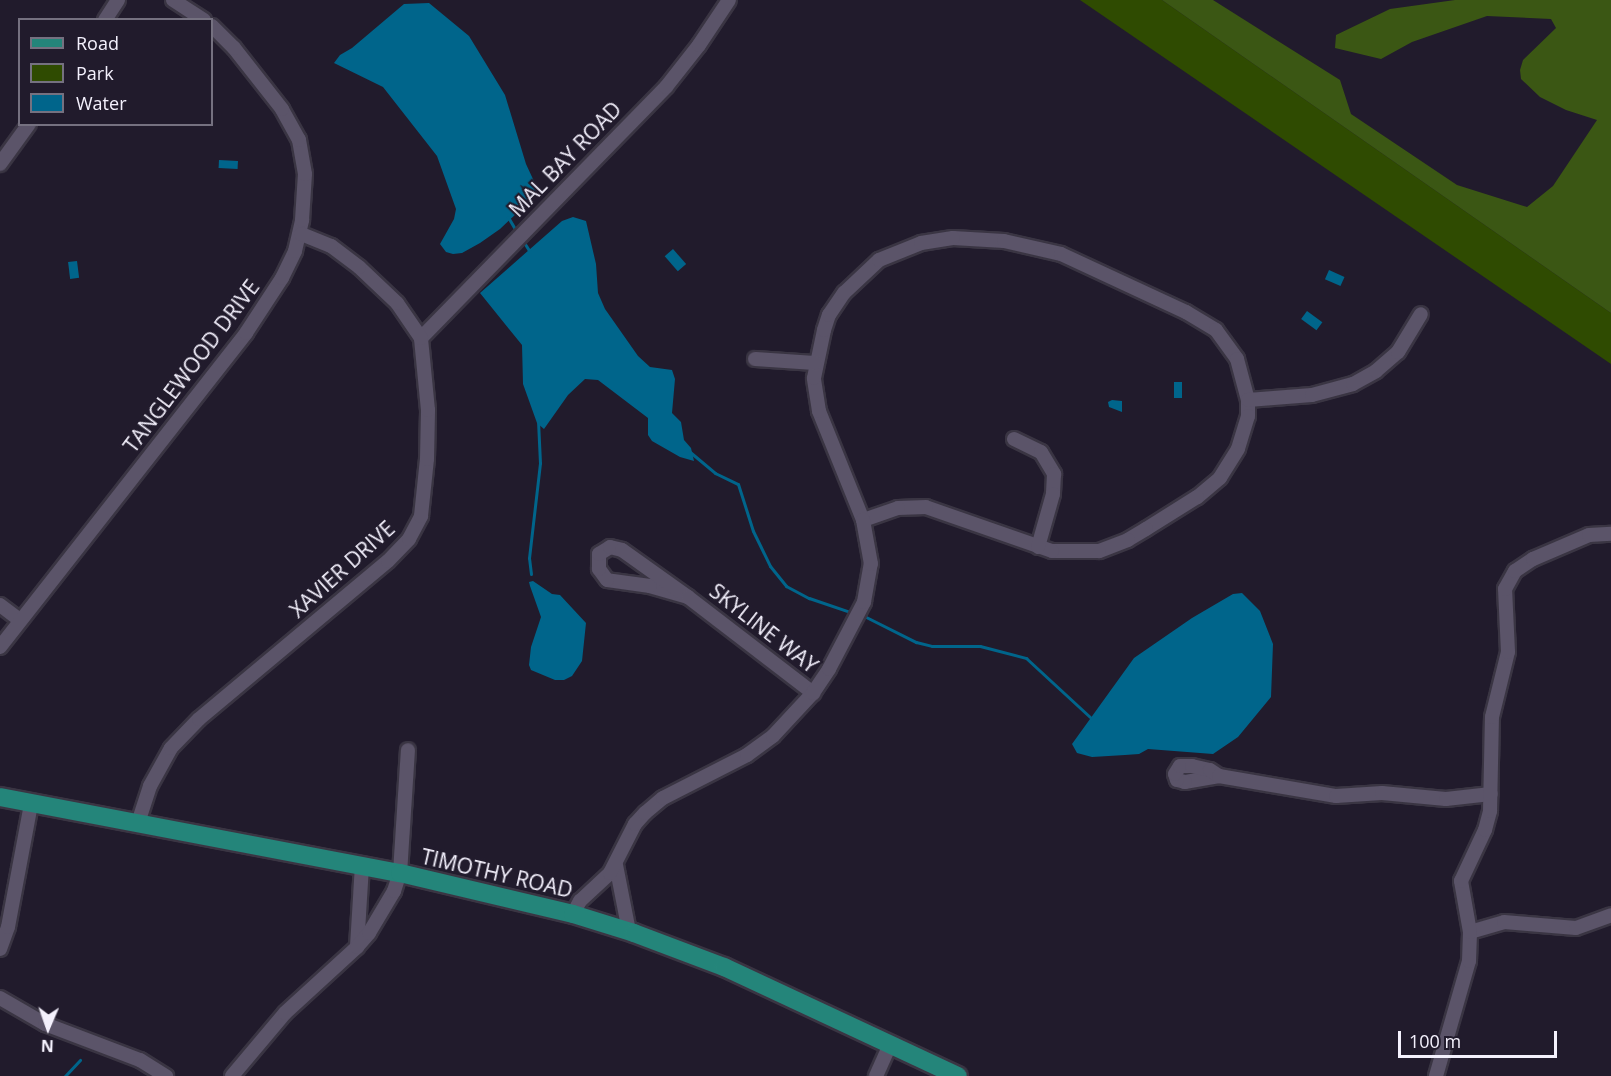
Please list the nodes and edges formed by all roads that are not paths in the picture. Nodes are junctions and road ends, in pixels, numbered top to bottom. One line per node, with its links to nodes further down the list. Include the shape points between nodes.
1 (118, 0): 4 (street)
2 (173, 0): 5 (street)
3 (729, 0): 11 (street, MAL BAY ROAD, via 666,87)
4 (106, 18)
5 (201, 18)
6 (213, 27): 9 (street, TANGLEWOOD DRIVE, via 282,109 299,140 305,174)
7 (28, 126): 8 (street)
8 (0, 164)
9 (301, 234): 11 (street, XAVIER DRIVE, via 331,246 359,267 398,303); 21 (street, TANGLEWOOD DRIVE, via 282,278 246,333)
10 (1421, 314): 14 (street, via 1398,352 1353,384 1312,395)
11 (421, 338): 29 (street, XAVIER DRIVE, via 427,386 427,459 416,528 388,561 185,733 159,766)
12 (755, 359): 13 (street)
13 (815, 363): 14 (street, via 837,303 879,260 937,240 994,240 1061,255 1202,320 1227,342 1237,359); 16 (street, via 819,411)
14 (1248, 400): 18 (street, via 1244,433 1231,465 1197,497 1099,551 1066,553)
15 (1014, 439): 18 (street, via 1041,452 1054,474 1053,494)
16 (863, 520): 18 (street, via 898,508 926,507); 23 (street, via 871,564 864,602)
17 (1611, 534): 26 (street, via 1580,538 1533,559 1509,578 1504,598 1509,639 1507,664 1492,717)
18 (1038, 547)
19 (688, 597): 19 (street, SKYLINE WAY, via 622,550 610,547 599,555 599,569 607,580); 23 (street, SKYLINE WAY)
20 (0, 604): 21 (street)
21 (20, 620): 22 (street, TANGLEWOOD DRIVE)
22 (0, 647)
23 (813, 693): 30 (street, via 773,736 729,765 663,798 645,813)
24 (408, 750): 32 (street)
25 (1219, 776): 26 (street, via 1336,796 1382,792 1446,799)
26 (1491, 794): 36 (street, via 1489,820 1461,881)
27 (0, 797): 28 (main road, TIMOTHY ROAD)
28 (31, 804): 29 (main road, TIMOTHY ROAD); 38 (street, via 8,927)
29 (138, 824): 31 (main road, TIMOTHY ROAD)
30 (616, 865): 33 (street, via 580,901); 35 (street)
31 (362, 866): 32 (main road, TIMOTHY ROAD); 37 (street)
32 (400, 873): 33 (main road, TIMOTHY ROAD); 37 (street, via 394,891)
33 (573, 914): 35 (main road, TIMOTHY ROAD)
34 (1611, 915): 36 (street, via 1576,928 1504,921)
35 (629, 931): 40 (main road, TIMOTHY ROAD, via 724,967)
36 (1470, 932): 45 (street, via 1462,990)
37 (357, 947): 42 (street, via 285,1013)
38 (0, 949)
39 (0, 998): 41 (street, via 45,1024 140,1060)
40 (890, 1045): 43 (street); 44 (main road, TIMOTHY ROAD)
41 (166, 1076)
42 (231, 1076)
43 (876, 1076)
44 (958, 1076)
45 (1436, 1076)

